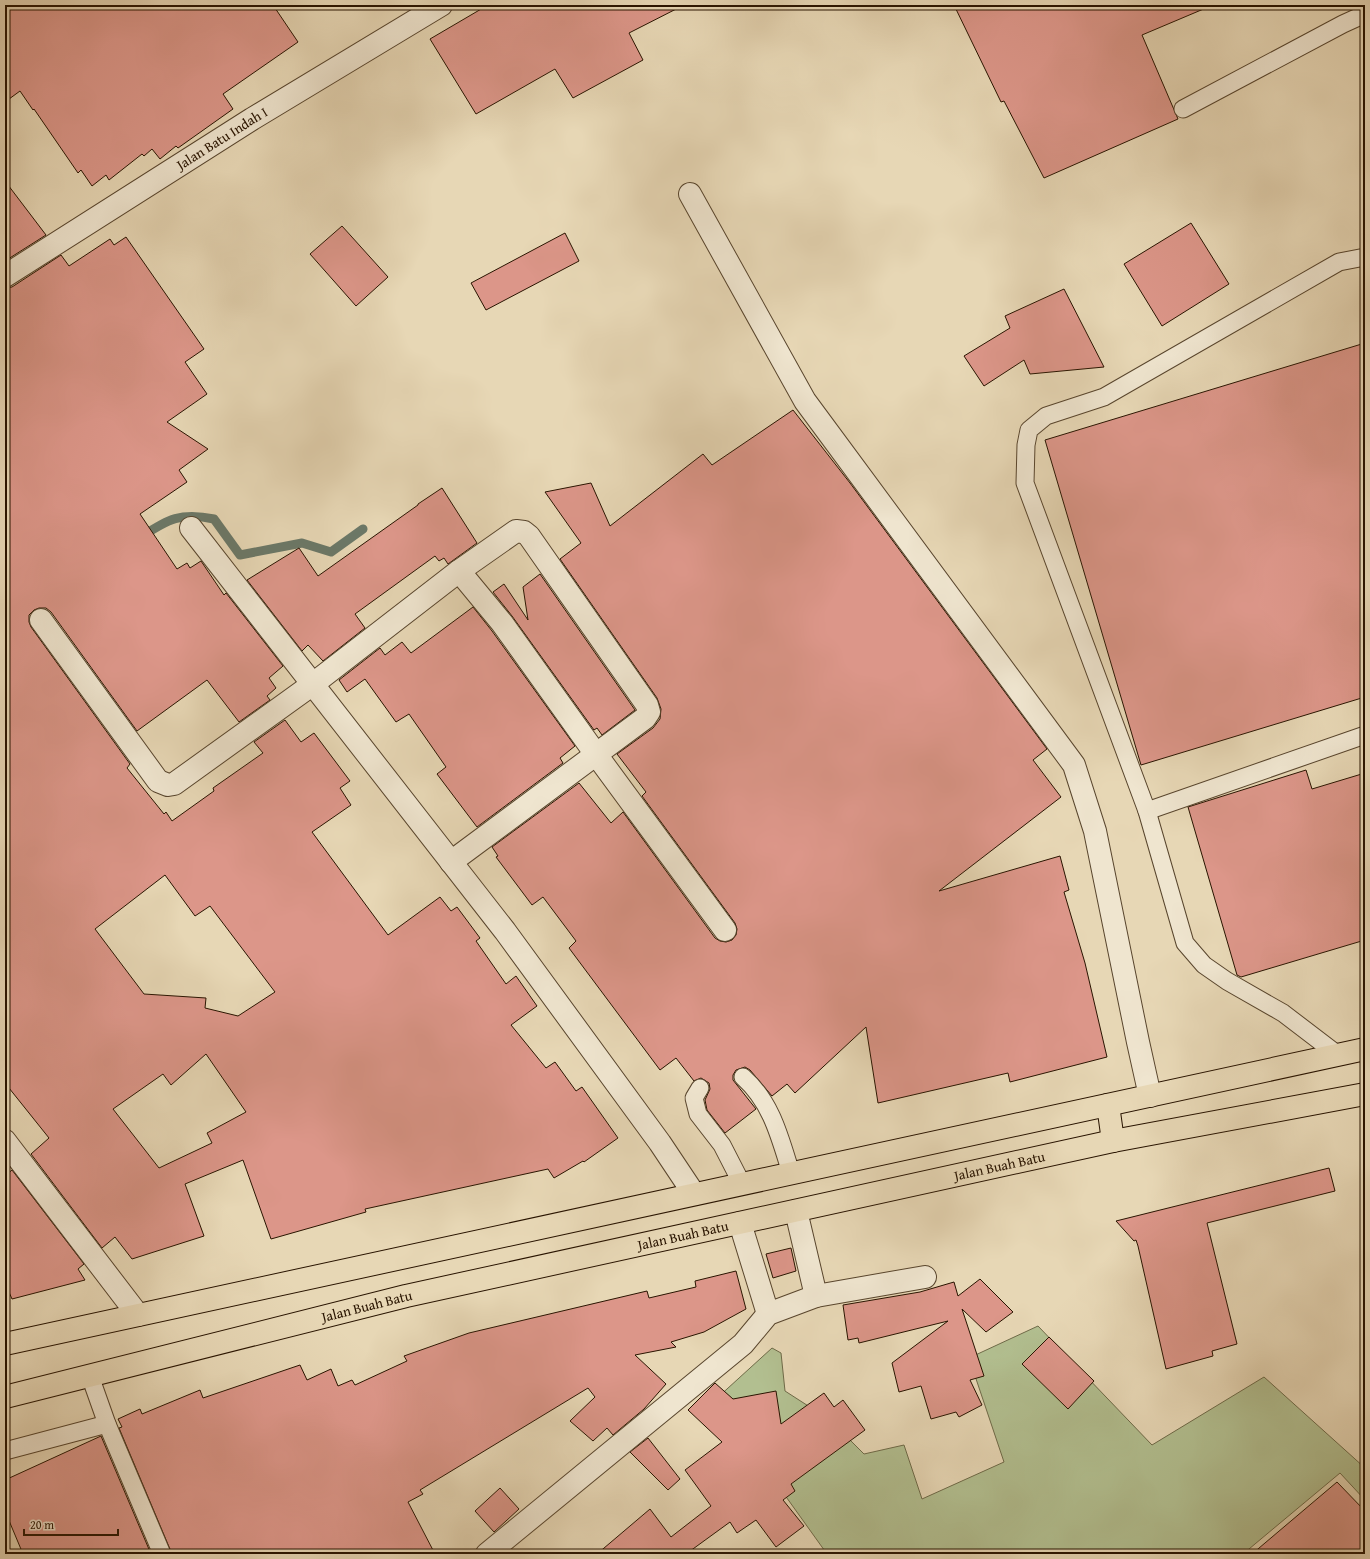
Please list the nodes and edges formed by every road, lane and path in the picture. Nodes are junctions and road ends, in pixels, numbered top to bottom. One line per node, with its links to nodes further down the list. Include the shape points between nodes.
1 (441, 5): 6 (street, Jalan Batu Indah I, via 252,119)
2 (1365, 14): 3 (lane)
3 (1183, 110)
4 (690, 194): 21 (street, via 805,401 1074,765 1095,831)
5 (1365, 258): 13 (lane, via 1339,262 1104,397 1046,416 1029,430 1026,445 1026,483)
6 (5, 276)
7 (191, 528): 10 (street)
8 (459, 571): 10 (street); 12 (street, via 502,623); 12 (street, via 516,531 529,536 647,705 649,712 645,718)
9 (41, 620): 10 (street, via 158,781 168,785 174,784)
10 (313, 684): 14 (street)
11 (1365, 735): 13 (lane)
12 (595, 753): 14 (street); 15 (street)
13 (1147, 811): 17 (lane, via 1185,943 1204,965 1283,1013)
14 (451, 862): 27 (street, via 505,931 651,1130)
15 (725, 930)
16 (1365, 1049): 17 (main road)
17 (1338, 1055): 21 (main road)
18 (743, 1077): 25 (lane, via 762,1097 772,1114)
19 (700, 1088): 26 (lane, via 694,1098 698,1114 722,1145)
20 (1365, 1094): 24 (main road, Jalan Buah Batu)
21 (1150, 1096): 22 (main road)
22 (1108, 1105): 24 (main road); 25 (main road)
23 (5, 1141): 33 (street)
24 (1113, 1141): 28 (main road, Jalan Buah Batu)
25 (791, 1174): 26 (main road)
26 (742, 1184): 27 (main road)
27 (694, 1194): 33 (main road)
28 (796, 1211): 29 (main road, Jalan Buah Batu); 31 (street)
29 (740, 1223): 32 (street); 35 (main road, Jalan Buah Batu, via 406,1296)
30 (926, 1277): 31 (street)
31 (816, 1296): 32 (street)
32 (768, 1314): 40 (street, via 743,1344)
33 (138, 1315): 34 (main road)
34 (5, 1344)
35 (90, 1376): 36 (main road, Jalan Buah Batu); 37 (lane)
36 (5, 1397)
37 (107, 1424): 38 (lane); 39 (lane)
38 (5, 1451)
39 (162, 1554)
40 (487, 1554)

